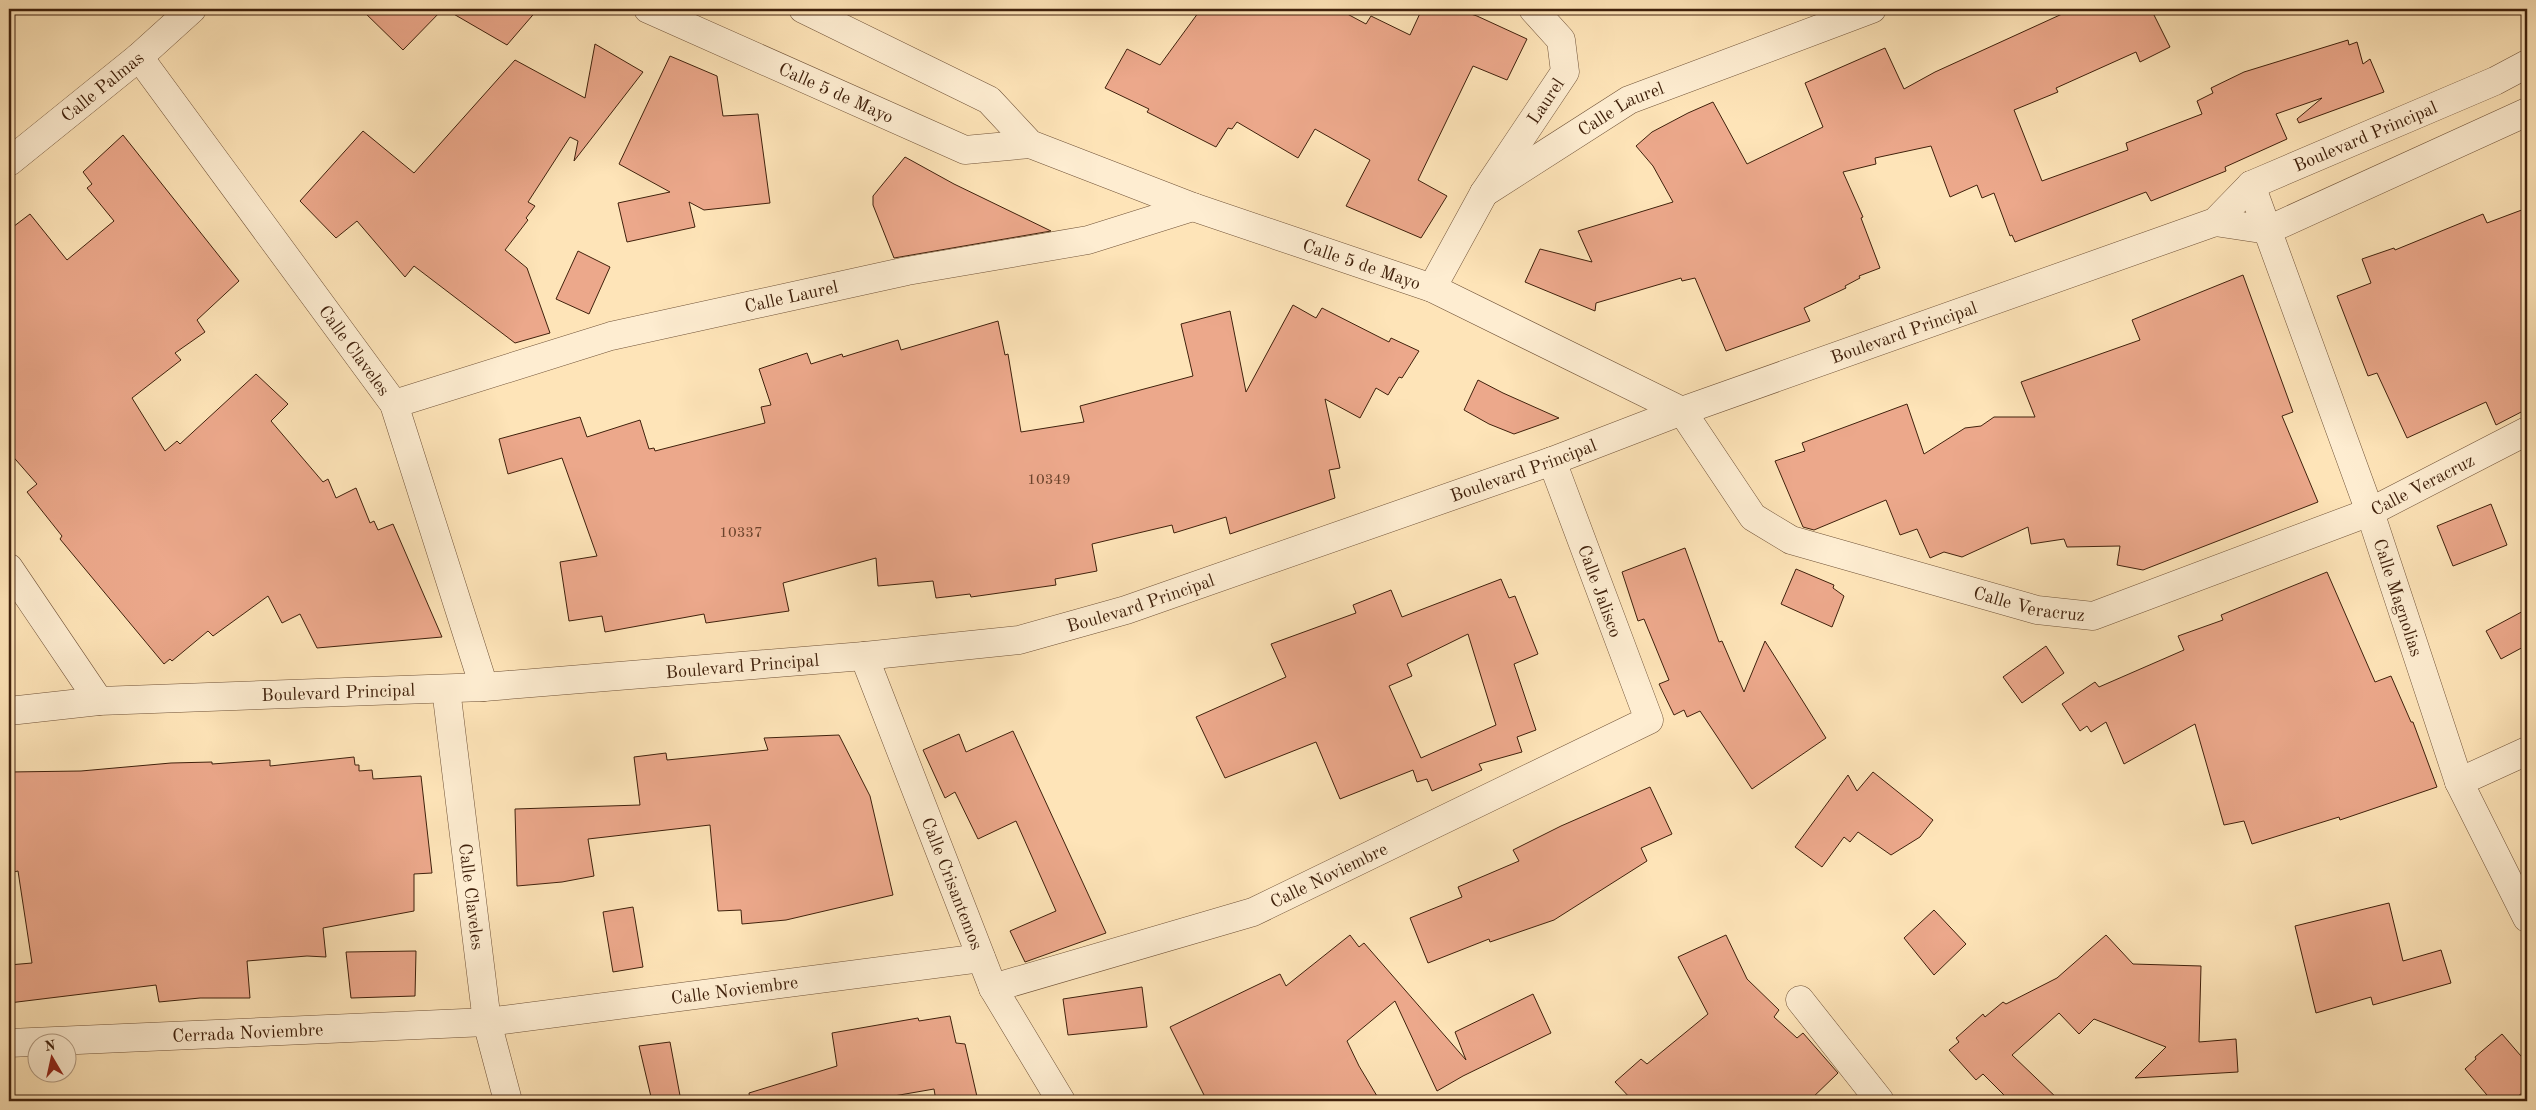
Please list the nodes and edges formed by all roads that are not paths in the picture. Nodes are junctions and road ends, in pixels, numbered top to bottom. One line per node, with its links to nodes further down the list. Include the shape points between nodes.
1 (192, 9): 6 (street, Calle Palmas)
2 (648, 9): 9 (street, Calle 5 de Mayo, via 965,150)
3 (803, 9): 9 (street, Calle 5 de Mayo, via 989,100)
4 (1533, 9): 12 (street, Laurel, via 1562,40 1566,72)
5 (1872, 9): 12 (street, Calle Laurel, via 1629,100)
6 (139, 57): 10 (street, Calle Palmas); 17 (street, Calle Claveles)
7 (2527, 64): 11 (street, Boulevard Principal)
8 (2527, 112): 15 (street)
9 (1030, 144): 13 (street, Calle 5 de Mayo)
10 (9, 162)
11 (2251, 186): 14 (street, Boulevard Principal); 15 (street, Calle Magnolias)
12 (1484, 193): 16 (street, Calle Laurel)
13 (1193, 207): 16 (street, Calle 5 de Mayo); 17 (street, Calle Laurel, via 1088,240 907,270 611,336)
14 (2215, 222): 15 (street, Boulevard Principal); 18 (street, Boulevard Principal)
15 (2268, 230): 21 (street, Calle Magnolias)
16 (1432, 288): 18 (street, Calle 5 de Mayo)
17 (394, 404): 24 (street, Calle Claveles)
18 (1682, 411): 20 (street, Boulevard Principal); 21 (street, Calle Veracruz, via 1753,517 1791,540 2037,610 2093,616)
19 (2527, 431): 21 (street, Calle Veracruz)
20 (1552, 461): 23 (street, Boulevard Principal, via 1126,610 1019,640); 28 (street, Calle Jalisco)
21 (2370, 512): 30 (street, Calle Magnolias)
22 (9, 568): 26 (street)
23 (864, 656): 24 (street, Boulevard Principal); 32 (street, Calle Crisantemos)
24 (484, 687): 25 (street, Boulevard Principal)
25 (446, 689): 26 (street, Boulevard Principal); 35 (street, Calle Claveles)
26 (99, 701): 27 (street, Boulevard Principal)
27 (9, 710)
28 (1649, 720): 33 (street, Calle Noviembre, via 1253,912)
29 (2527, 751): 30 (street)
30 (2459, 782): 31 (street, Calle Magnolias)
31 (2527, 918)
32 (981, 958): 33 (street, Calle Crisantemos); 35 (street, Calle Noviembre)
33 (994, 988): 38 (street, Calle Crisantemos)
34 (1800, 1000): 39 (street)
35 (487, 1022): 36 (street, Cerrada Noviembre); 37 (street, Calle Claveles)
36 (9, 1043)
37 (508, 1101)
38 (1061, 1101)
39 (1880, 1101)

